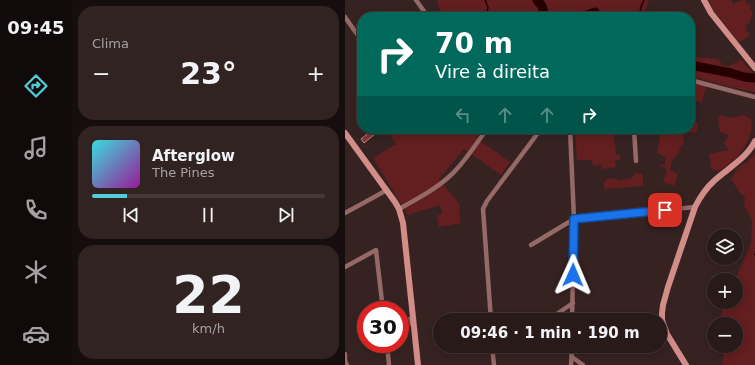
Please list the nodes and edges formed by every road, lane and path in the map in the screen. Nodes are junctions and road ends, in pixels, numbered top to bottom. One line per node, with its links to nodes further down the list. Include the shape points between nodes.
1 (416, 0): 3 (street)
2 (704, 0): 6 (main road, via 711,13)
3 (424, 12)
4 (345, 17): 5 (street)
5 (357, 34)
6 (755, 68)
7 (695, 81): 8 (street)
8 (755, 97)
9 (345, 133): 16 (main road)
10 (483, 134): 18 (street, via 449,176)
11 (537, 134): 25 (street, via 483,209)
12 (570, 134): 20 (street)
13 (634, 134): 15 (street)
14 (755, 141): 17 (main road, via 746,154 707,187)
15 (636, 161)
16 (387, 190): 18 (main road); 19 (street)
17 (695, 208): 20 (street); 43 (main road, via 668,287 662,313 667,334)
18 (399, 209): 29 (main road, via 403,223)
19 (345, 213)
20 (574, 219): 21 (street); 24 (street)
21 (531, 245)
22 (345, 266): 23 (street, via 376,250)
23 (382, 301)
24 (573, 303): 26 (street); 27 (street)
25 (490, 313)
26 (558, 313)
27 (572, 313)
28 (409, 321): 29 (street)
29 (414, 321): 30 (street); 39 (main road)
30 (409, 322)
31 (388, 353): 38 (street)
32 (493, 353): 40 (street)
33 (572, 353): 35 (street)
34 (345, 354): 36 (street)
35 (572, 357): 41 (street); 42 (street)
36 (345, 361): 37 (street)
37 (347, 365)
38 (389, 365)
39 (419, 365)
40 (494, 365)
41 (571, 365)
42 (583, 365)
43 (686, 365)

